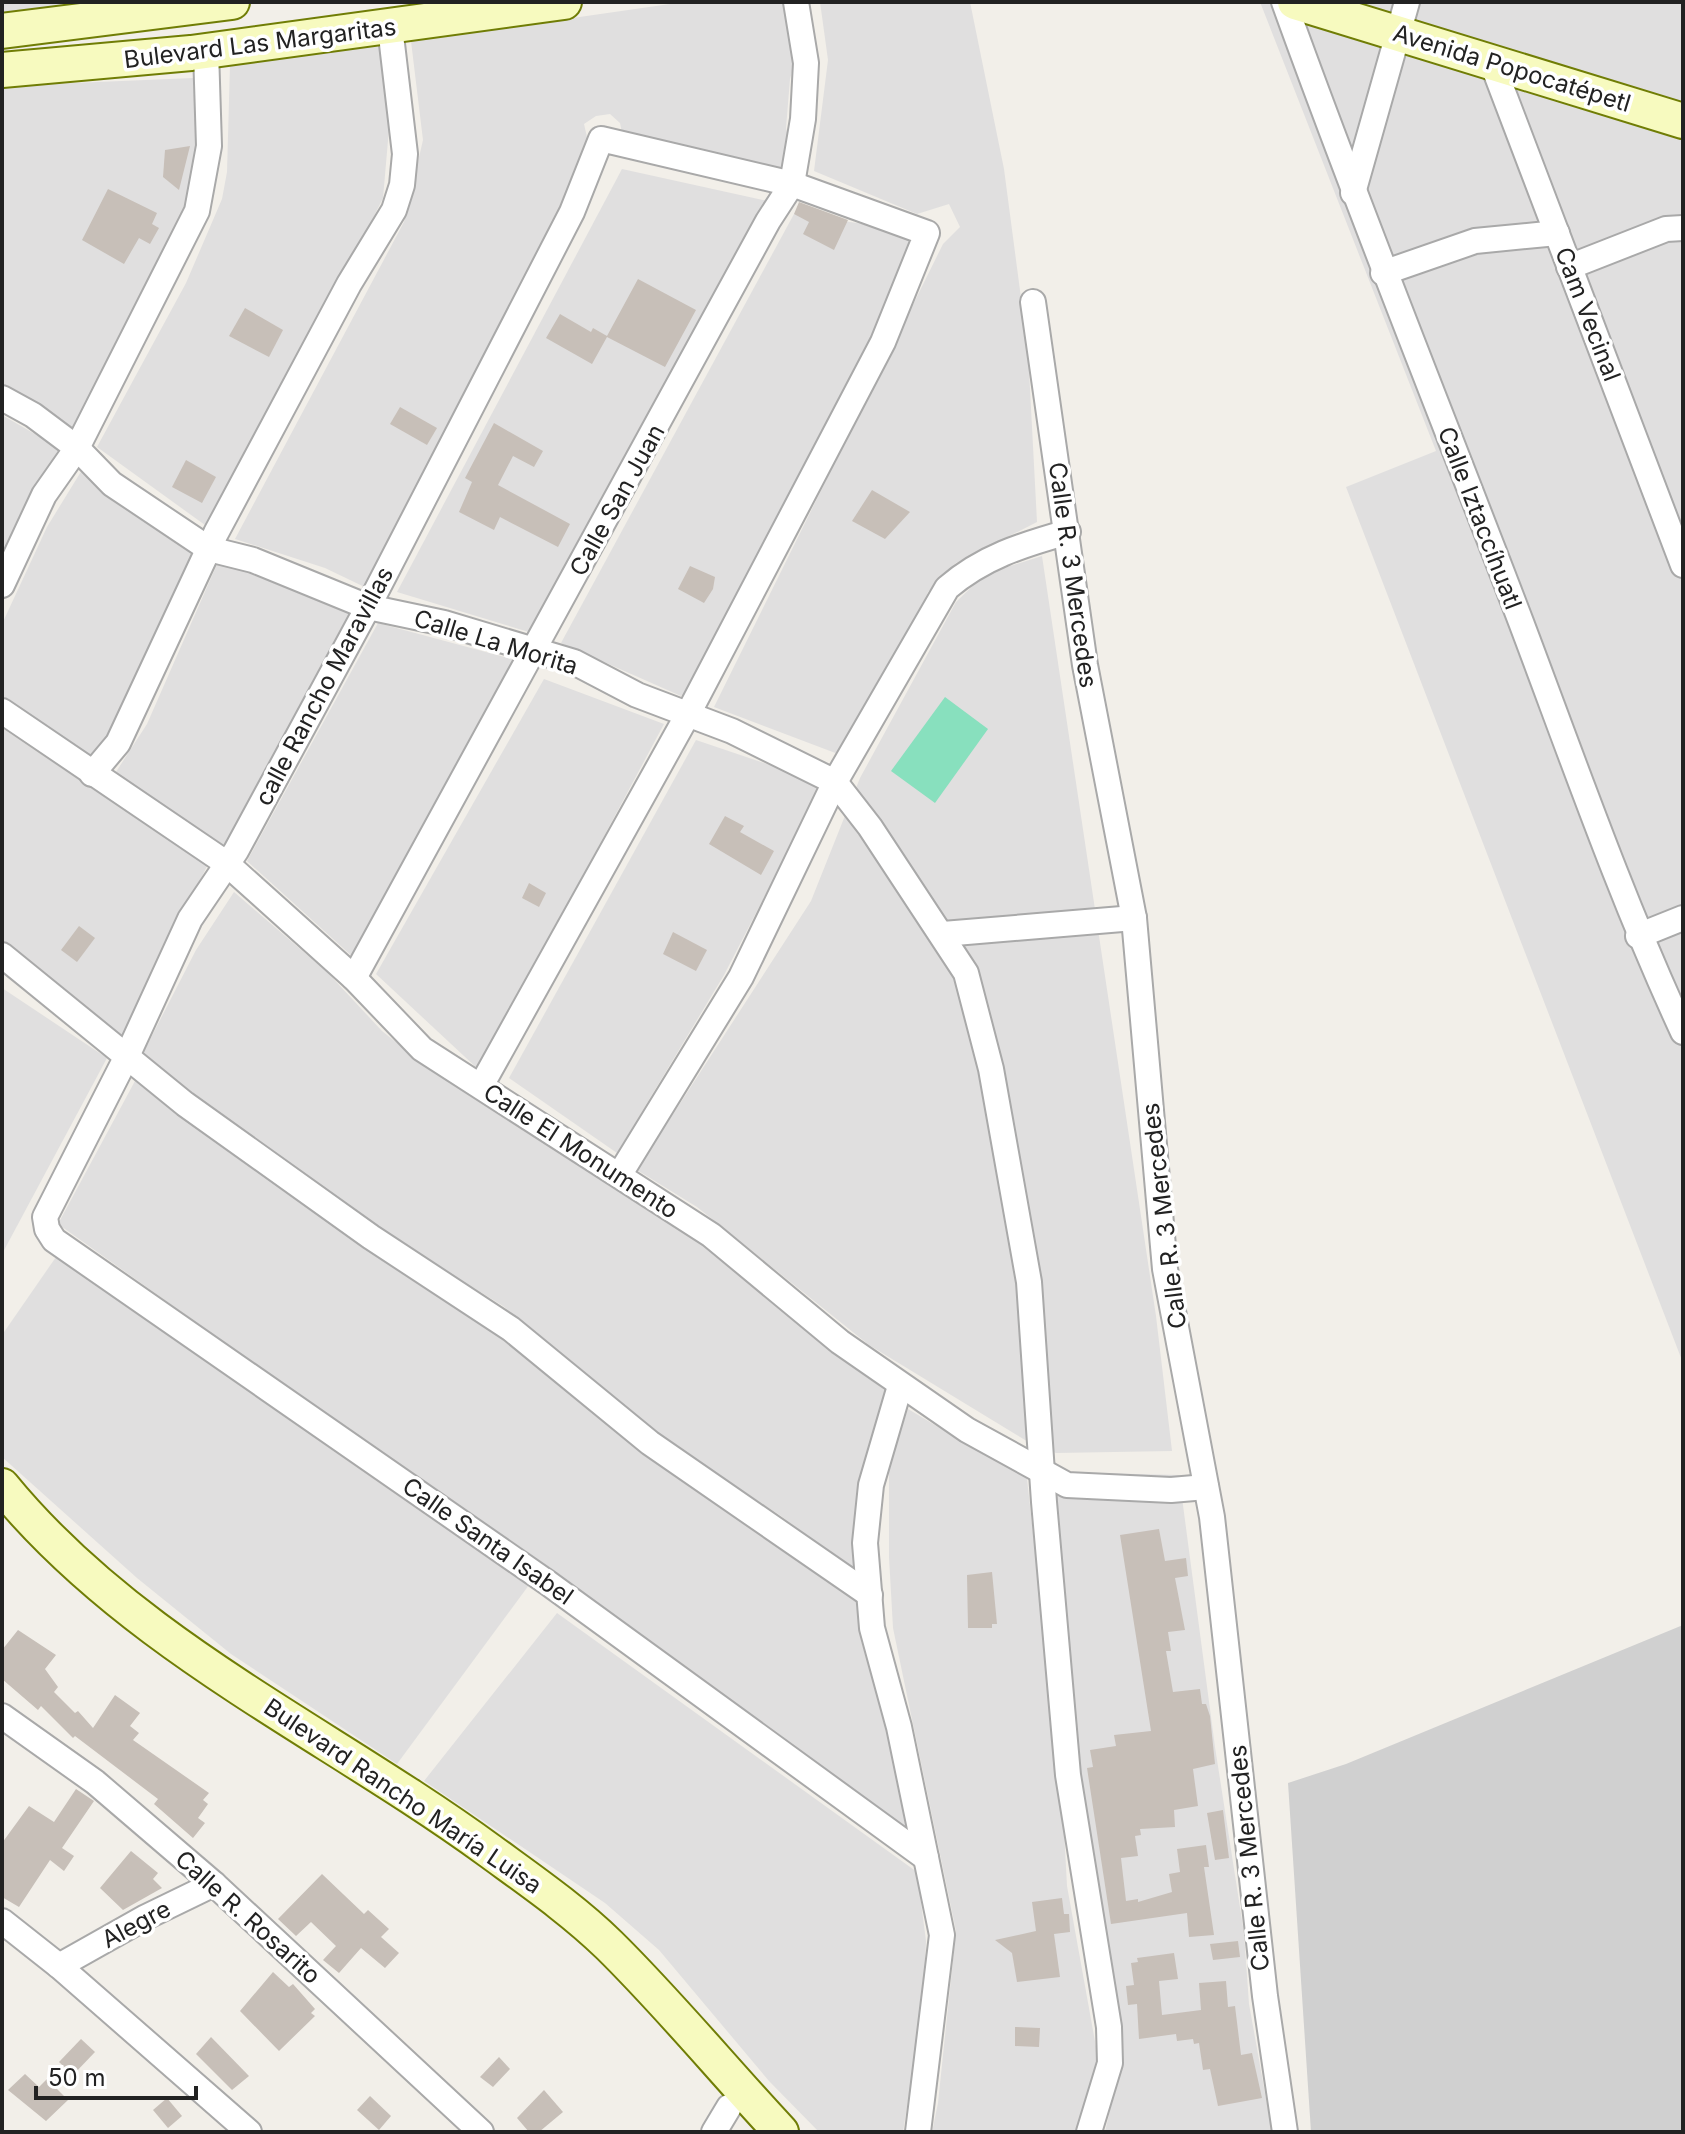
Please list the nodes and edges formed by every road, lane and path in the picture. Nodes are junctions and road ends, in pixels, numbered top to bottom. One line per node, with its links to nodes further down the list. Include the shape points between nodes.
1 (232, 2): 6 (street, Bulevard Las Margaritas)
2 (564, 2): 8 (street, Bulevard Las Margaritas)
3 (796, 2): 14 (street, Calle San Juan, via 806,63)
4 (1284, 2): 15 (street, Calle Iztaccíhuatl)
5 (1295, 2): 7 (street, Avenida Popocatépetl)
6 (193, 4): 9 (street, Bulevard Las Margaritas)
7 (1402, 17): 11 (street, Avenida Popocatépetl); 15 (street)
8 (390, 27): 10 (street, Bulevard Las Margaritas); 24 (street, via 405,154 394,210 349,284)
9 (2, 31)
10 (206, 51): 12 (street, Bulevard Las Margaritas); 22 (street, via 209,146 197,211)
11 (1492, 63): 13 (street, Avenida Popocatépetl); 17 (street, Cam Vecinal)
12 (2, 70)
13 (1683, 121)
14 (792, 184): 27 (street, calle Rancho Maravillas, via 601,139 572,212); 28 (street, Calle San Juan); 30 (street, via 927,233 883,342)
15 (1353, 193): 19 (street, Calle Iztaccíhuatl)
16 (1683, 228): 18 (street, via 1666,229)
17 (1557, 233): 18 (street, Cam Vecinal); 19 (street, via 1475,241)
18 (1569, 267): 25 (street, Cam Vecinal)
19 (1383, 273): 37 (street, Calle Iztaccíhuatl)
20 (1033, 302): 23 (street, Calle R. 3 Mercedes)
21 (2, 398): 22 (street, Calle La Morita)
22 (77, 448): 24 (street, Calle La Morita, via 112,484); 26 (street, via 44,495)
23 (1068, 532): 32 (street, via 973,565 947,588); 34 (street, Calle R. 3 Mercedes, via 1085,665)
24 (209, 549): 27 (street, Calle La Morita, via 253,560); 31 (street, via 131,720)
25 (1683, 565)
26 (2, 585)
27 (368, 607): 28 (street, Calle La Morita); 33 (street, calle Rancho Maravillas)
28 (535, 648): 30 (street, Calle La Morita); 39 (street, Calle San Juan)
29 (2, 711): 31 (street, Calle El Monumento)
30 (687, 716): 32 (street, Calle La Morita, via 732,731); 42 (street)
31 (92, 774): 33 (street, Calle El Monumento)
32 (835, 782): 36 (street); 43 (street, via 741,977)
33 (226, 863): 39 (street, Calle El Monumento); 41 (street, calle Rancho Maravillas, via 190,919)
34 (1134, 918): 36 (street); 48 (street, Calle R. 3 Mercedes, via 1165,1269)
35 (1683, 918): 37 (street)
36 (943, 934): 46 (street, via 966,973 991,1069 1029,1282)
37 (1638, 936): 40 (street, Calle Iztaccíhuatl)
38 (2, 955): 41 (street)
39 (354, 978): 42 (street, Calle El Monumento, via 422,1049)
40 (1683, 1032)
41 (128, 1054): 44 (street, calle Rancho Maravillas, via 45,1217); 50 (street, via 185,1104 511,1329 650,1443)
42 (481, 1086): 43 (street, Calle El Monumento)
43 (620, 1174): 45 (street, Calle El Monumento, via 711,1235)
44 (47, 1229): 52 (street, Calle Santa Isabel, via 54,1240 548,1583)
45 (900, 1386): 46 (street, Calle El Monumento); 50 (street, via 871,1485 865,1543)
46 (1043, 1475): 48 (street, Calle El Monumento, via 1067,1485); 61 (street, via 1068,1775 1109,2027 1110,2063)
47 (2, 1486): 59 (street, Bulevard Rancho María Luisa, via 62,1553 186,1651 486,1848 575,1914)
48 (1206, 1487): 62 (street, Calle R. 3 Mercedes)
49 (2, 1512): 56 (street, via 77,1585 195,1678 534,1900 631,1990)
50 (870, 1595): 52 (street, via 872,1628)
51 (2, 1716): 53 (street, Calle R. Rosarito, via 95,1782)
52 (926, 1858): 60 (street, via 942,1935)
53 (214, 1884): 55 (street, Alegre); 58 (street, Calle R. Rosarito)
54 (2, 1921): 55 (street)
55 (59, 1966): 57 (street)
56 (731, 2124)
57 (249, 2132)
58 (481, 2132)
59 (781, 2132)
60 (918, 2132)
61 (1089, 2132)
62 (1285, 2132)

